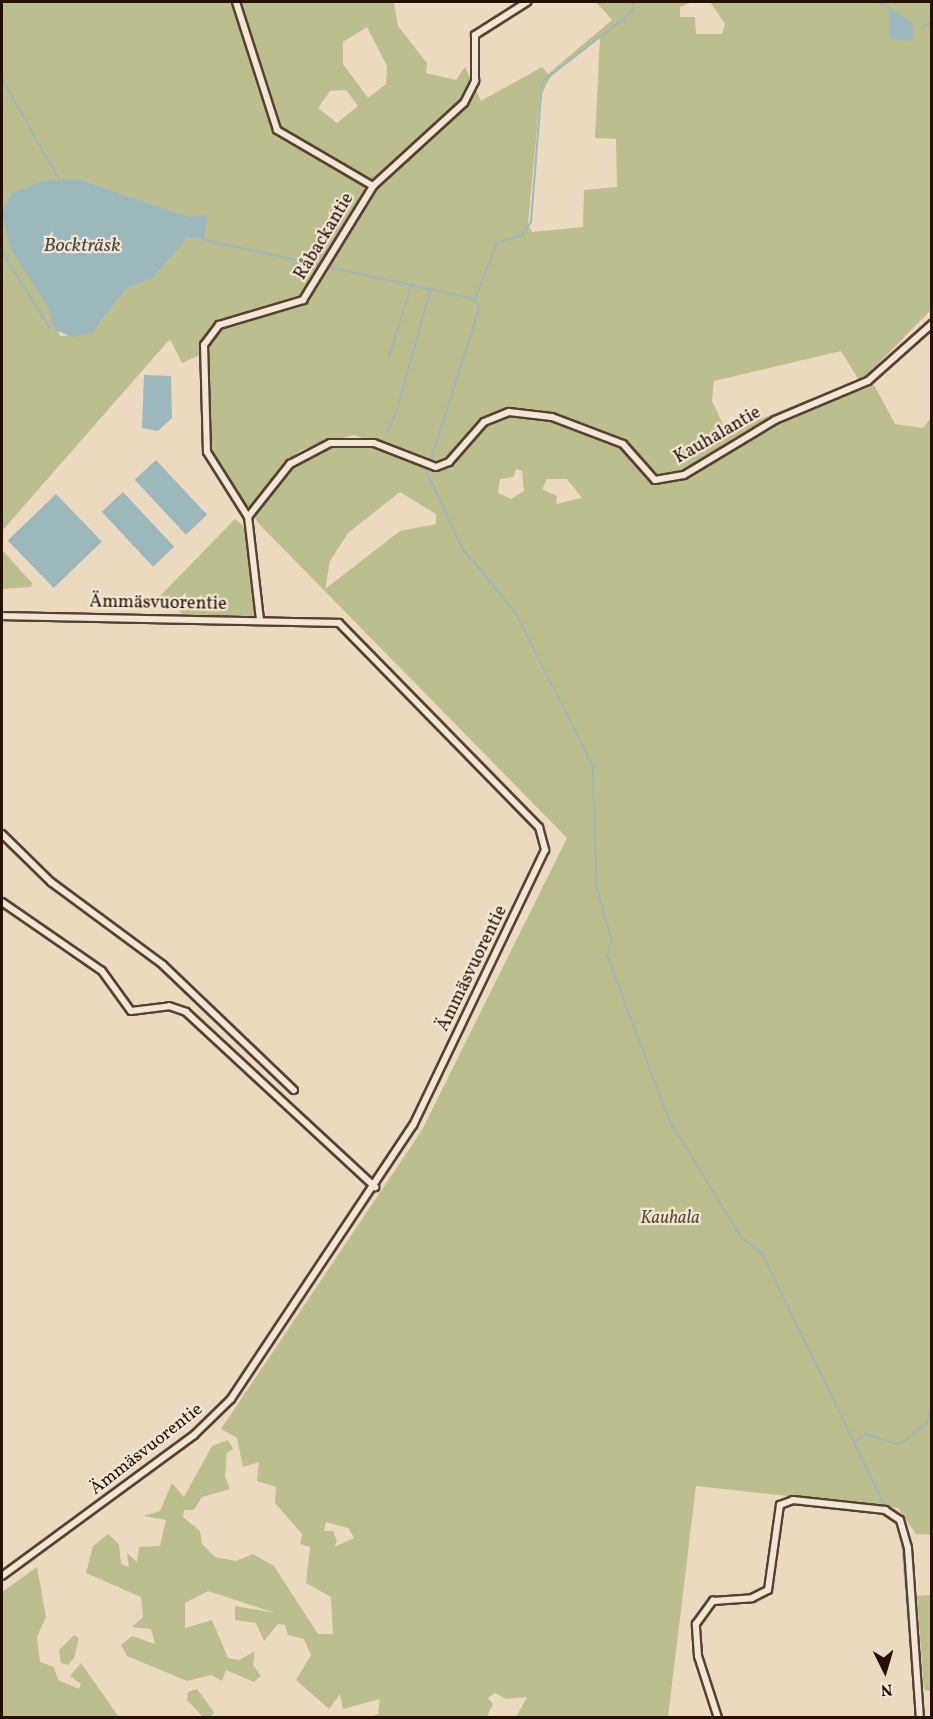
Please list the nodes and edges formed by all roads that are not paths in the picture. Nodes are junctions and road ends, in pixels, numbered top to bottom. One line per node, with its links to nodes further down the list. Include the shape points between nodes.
1 (236, 2): 3 (street, via 277,130)
2 (526, 2): 3 (street, Råbackantie, via 475,35 475,81 464,103)
3 (372, 186): 5 (street, Råbackantie, via 303,300 219,325 204,345 209,462)
4 (932, 324): 5 (street, Kauhalantie, via 868,381 775,420 679,477 655,480 623,444 552,417 509,412 484,422 449,462 436,467 375,443 330,443 290,464)
5 (248, 517): 7 (street, Råbackantie)
6 (2, 616): 7 (street, Ämmäsvuorentie)
7 (260, 621): 11 (street, Ämmäsvuorentie, via 339,623 351,632 539,827 544,839 542,864 413,1125)
8 (2, 834): 10 (street, via 51,882 163,965)
9 (2, 902): 11 (street, via 102,971 131,1011 169,1006 186,1012)
10 (294, 1090)
11 (375, 1187): 12 (street, Ämmäsvuorentie, via 216,1416)
12 (2, 1576)
13 (718, 1718): 14 (street, via 698,1656 696,1624 713,1601 752,1598 768,1590 780,1505 793,1500 885,1510 900,1520 908,1548)
14 (920, 1718)

